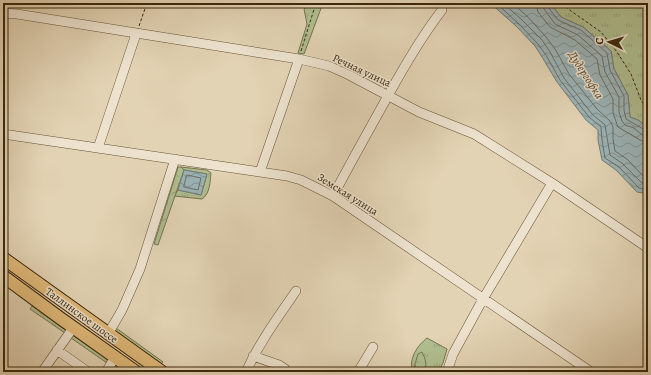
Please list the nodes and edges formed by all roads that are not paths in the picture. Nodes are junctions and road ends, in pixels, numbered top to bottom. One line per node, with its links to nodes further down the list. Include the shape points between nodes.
1 (442, 10): 5 (street)
2 (3, 13): 3 (street, Речная улица)
3 (136, 34): 4 (street, Речная улица); 7 (street)
4 (299, 59): 5 (street, Речная улица, via 329,66); 9 (street)
5 (388, 96): 10 (street, Речная улица, via 419,112 474,134); 11 (street)
6 (3, 134): 7 (street, Земская улица)
7 (98, 148): 8 (street, Земская улица)
8 (175, 159): 9 (street, Земская улица); 18 (street, via 140,269)
9 (260, 172): 11 (street, Земская улица, via 301,180)
10 (552, 182): 12 (street, Речная улица); 16 (street)
11 (333, 196): 16 (street, Земская улица)
12 (648, 248)
13 (3, 258): 18 (main road, Таллинское шоссе)
14 (3, 276): 17 (main road, Таллинское шоссе)
15 (296, 291): 21 (street)
16 (483, 299): 31 (street, via 453,354); 32 (street, Земская улица)
17 (73, 328): 20 (street); 22 (main road, Таллинское шоссе)
18 (108, 334): 28 (main road, Таллинское шоссе)
19 (373, 347): 30 (street)
20 (57, 350): 24 (street); 25 (street)
21 (253, 356): 23 (street); 29 (street)
22 (115, 357): 26 (street); 27 (main road, Таллинское шоссе)
23 (285, 369)
24 (42, 372)
25 (88, 372)
26 (106, 372)
27 (136, 372)
28 (162, 372)
29 (246, 372)
30 (358, 372)
31 (447, 372)
32 (591, 372)

